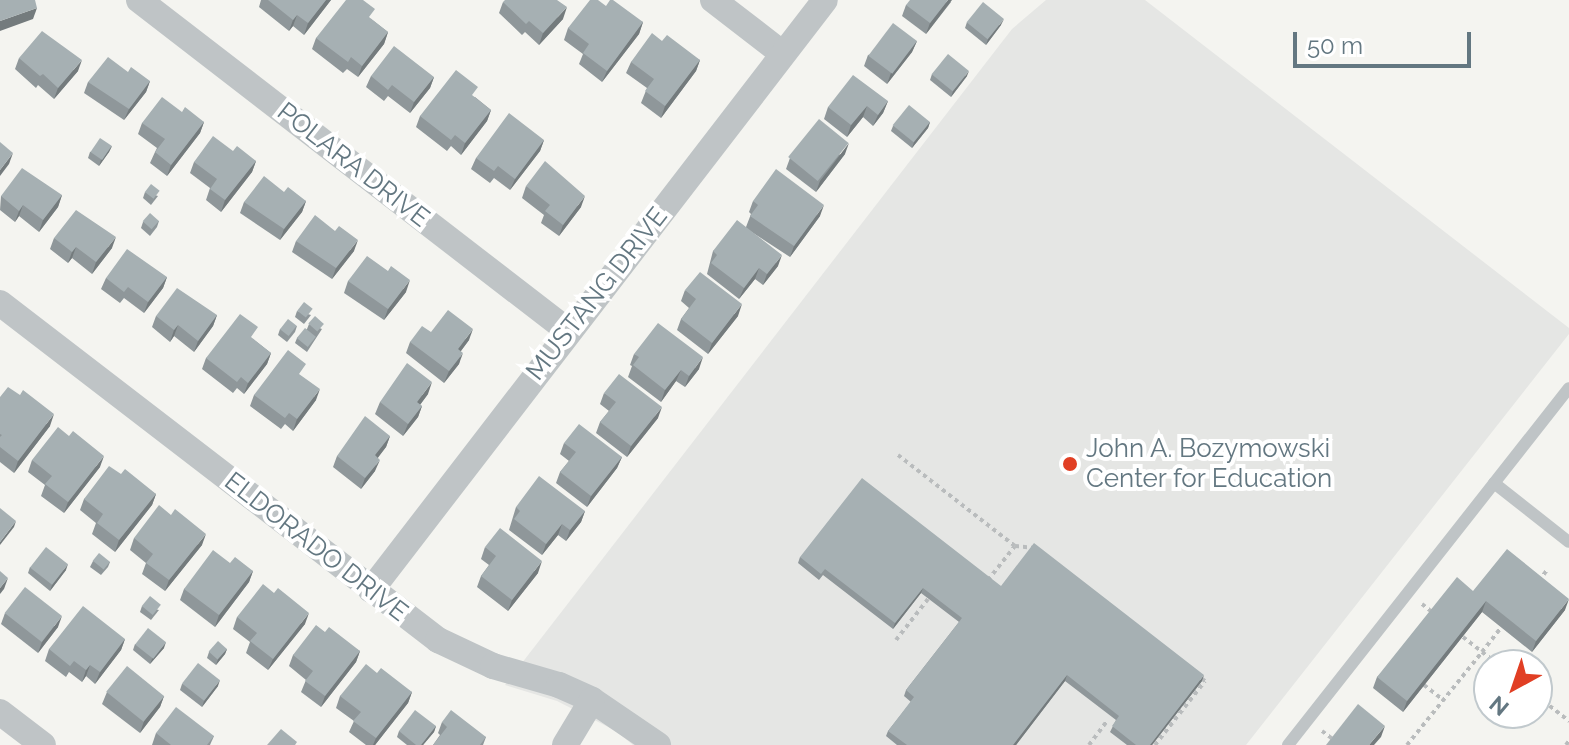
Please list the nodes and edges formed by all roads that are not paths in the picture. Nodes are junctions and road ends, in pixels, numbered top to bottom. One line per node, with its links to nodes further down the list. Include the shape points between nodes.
1 (139, 0): 6 (street, POLARA DRIVE)
2 (713, 0): 4 (street)
3 (825, 0): 4 (street, MUSTANG DRIVE)
4 (783, 54): 6 (street, MUSTANG DRIVE)
5 (0, 303): 10 (street, ELDORADO DRIVE)
6 (568, 331): 10 (street, MUSTANG DRIVE)
7 (1569, 388): 8 (lane)
8 (1494, 483): 9 (lane); 16 (lane)
9 (1569, 542)
10 (371, 590): 11 (street, ELDORADO DRIVE, via 461,653)
11 (592, 700): 14 (street); 15 (street, ELDORADO DRIVE)
12 (0, 712): 13 (street)
13 (43, 745)
14 (565, 745)
15 (658, 745)
16 (1288, 745)

